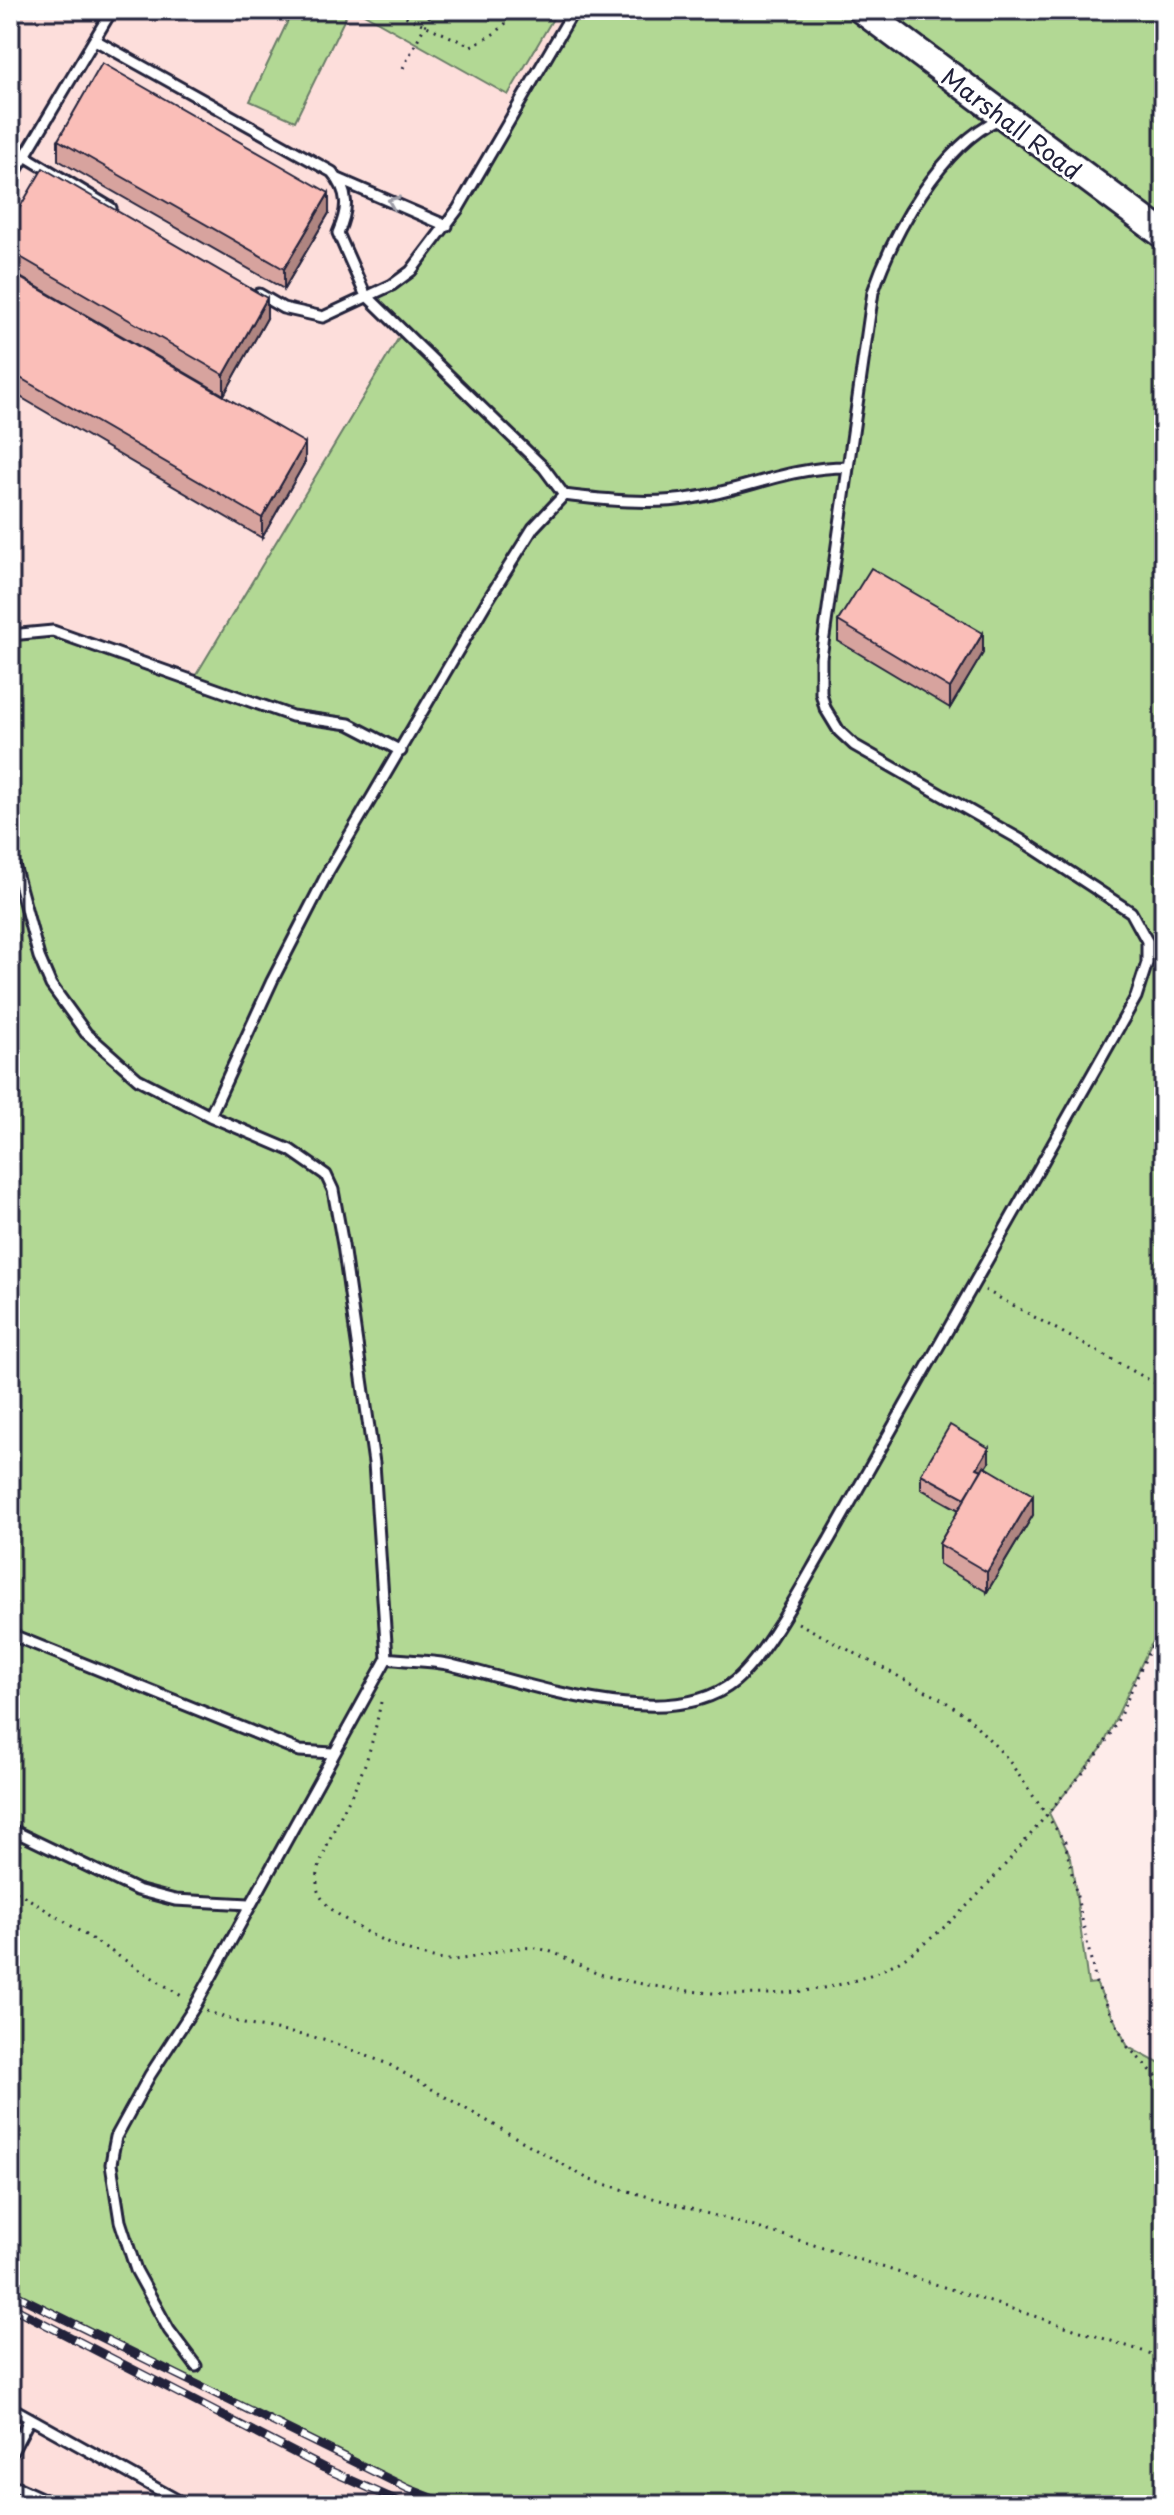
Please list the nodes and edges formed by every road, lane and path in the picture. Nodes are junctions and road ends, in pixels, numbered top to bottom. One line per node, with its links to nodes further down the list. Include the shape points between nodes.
1 (112, 10): 8 (lane)
2 (391, 10): 7 (path)
3 (433, 10): 7 (path)
4 (519, 10): 7 (path, via 497,32 471,46)
5 (574, 10): 15 (lane)
6 (862, 10): 10 (main road, Marshall Road)
7 (426, 26): 9 (path)
8 (95, 40): 11 (lane); 12 (lane, via 320,163)
9 (403, 68)
10 (1002, 118): 16 (main road, Marshall Road); 19 (lane, via 980,128 953,155 911,211 883,262 866,323)
11 (25, 156): 13 (lane); 14 (lane)
12 (338, 179): 15 (lane, one-way to 12); 18 (lane, via 348,210 338,233)
13 (10, 181)
14 (125, 217)
15 (447, 226): 18 (lane, via 411,271 392,285)
16 (1164, 235)
17 (242, 285): 18 (lane, via 312,317 323,317)
18 (365, 294): 20 (lane, via 544,468)
19 (848, 467): 20 (lane, via 785,472 691,499); 25 (lane, via 821,658 821,693 839,731 1131,912 1147,941 1147,963 1136,997)
20 (564, 495): 22 (lane, via 525,540)
21 (10, 635): 22 (lane, via 53,631 292,716 349,724)
22 (401, 751): 24 (lane, via 302,920)
23 (10, 850): 24 (lane, via 39,957 64,1005 94,1041 138,1079)
24 (210, 1116): 30 (lane, via 313,1162 333,1190 374,1463)
25 (974, 1284): 26 (path); 27 (lane)
26 (1164, 1388)
27 (784, 1615): 30 (lane, via 738,1679 718,1693 683,1704 602,1699 512,1683 444,1663); 33 (path, via 968,1717)
28 (1164, 1626): 33 (path, via 1102,1748)
29 (10, 1634): 32 (lane, via 232,1726 300,1751)
30 (387, 1658): 32 (lane)
31 (382, 1692): 33 (path, via 375,1734 317,1885 341,1917 420,1956 465,1960 498,1948 535,1948 625,1981 699,1992 779,1992 851,1982 886,1969 927,1940 1007,1866)
32 (332, 1753): 36 (lane)
33 (1049, 1813): 38 (path, via 1071,1858 1096,1983 1128,2047)
34 (10, 1829): 36 (lane, via 137,1890 175,1900)
35 (10, 1887): 37 (path)
36 (249, 1904): 37 (lane)
37 (195, 2006): 39 (path, via 244,2024 323,2039 388,2064 590,2180 789,2237); 40 (lane, via 123,2125 111,2164 120,2221 136,2270)
38 (1164, 2084)
39 (1164, 2358)
40 (196, 2366)
41 (10, 2407): 42 (lane)
42 (30, 2418): 43 (lane); 46 (lane)
43 (10, 2456)
44 (10, 2484): 45 (lane)
45 (57, 2505)
46 (186, 2505)

